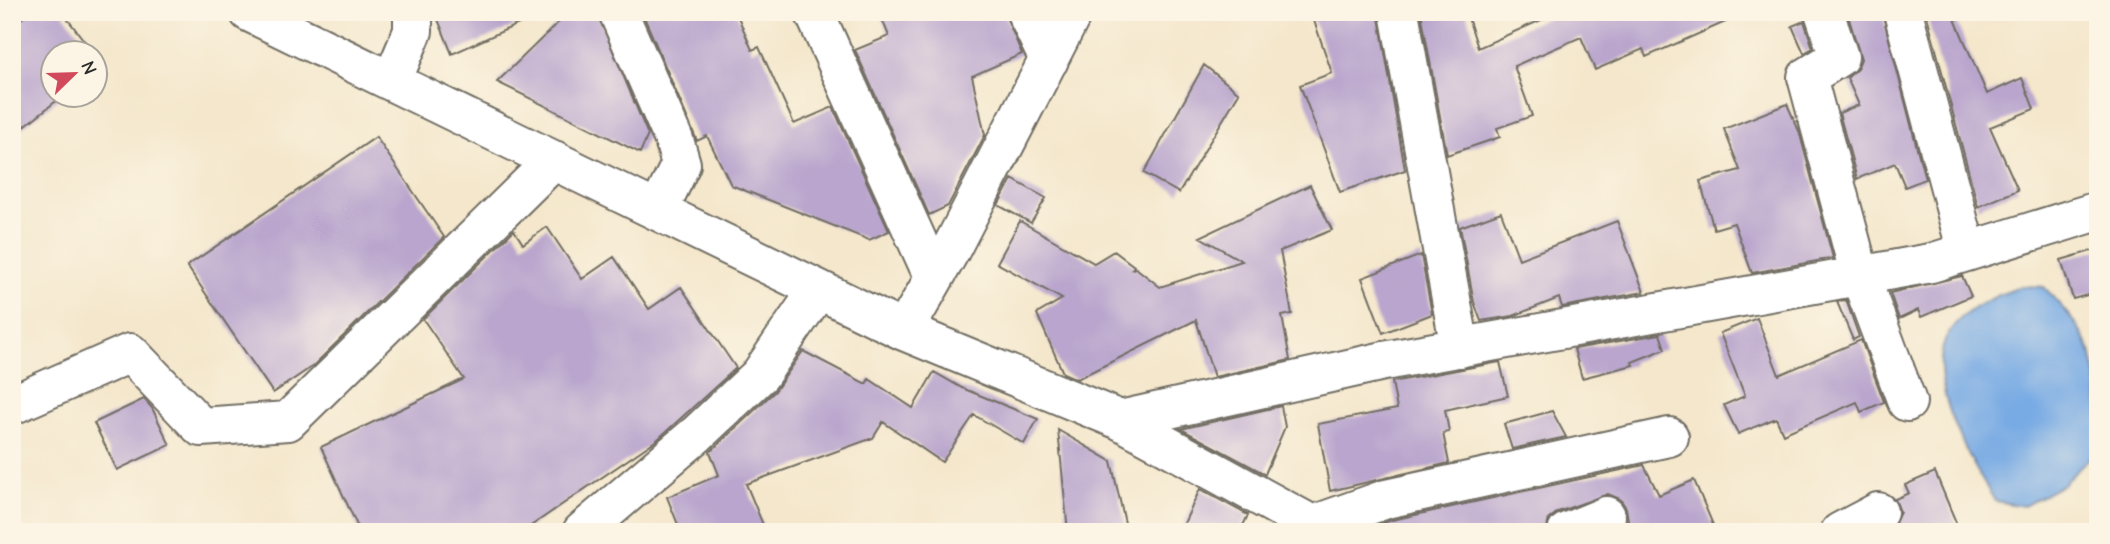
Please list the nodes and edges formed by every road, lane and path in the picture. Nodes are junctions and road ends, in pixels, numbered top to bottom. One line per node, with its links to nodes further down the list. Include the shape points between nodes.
1 (249, 12): 11 (street)
2 (413, 12): 11 (street, via 413,31)
3 (618, 12): 13 (street, via 681,164)
4 (814, 12): 17 (street)
5 (1026, 12): 10 (street)
6 (1073, 12): 10 (street)
7 (1399, 12): 20 (street)
8 (1824, 12): 16 (street, via 1839,57 1807,77)
9 (1903, 12): 15 (street)
10 (1049, 61): 17 (street)
11 (392, 81): 12 (street)
12 (554, 160): 13 (street); 22 (street, via 288,421 201,427 130,353)
13 (658, 211): 18 (street)
14 (2098, 211): 15 (street)
15 (1967, 252): 16 (street)
16 (1860, 276): 20 (street); 21 (street)
17 (934, 278): 19 (street)
18 (818, 290): 19 (street); 28 (street, via 760,375)
19 (904, 331): 23 (street)
20 (1460, 348): 23 (street)
21 (1907, 402)
22 (12, 405)
23 (1120, 420): 27 (street)
24 (1669, 438): 27 (street, via 1386,499)
25 (1878, 513): 30 (street)
26 (1606, 516): 29 (street)
27 (1319, 528)
28 (582, 532)
29 (1567, 532)
30 (1840, 532)

